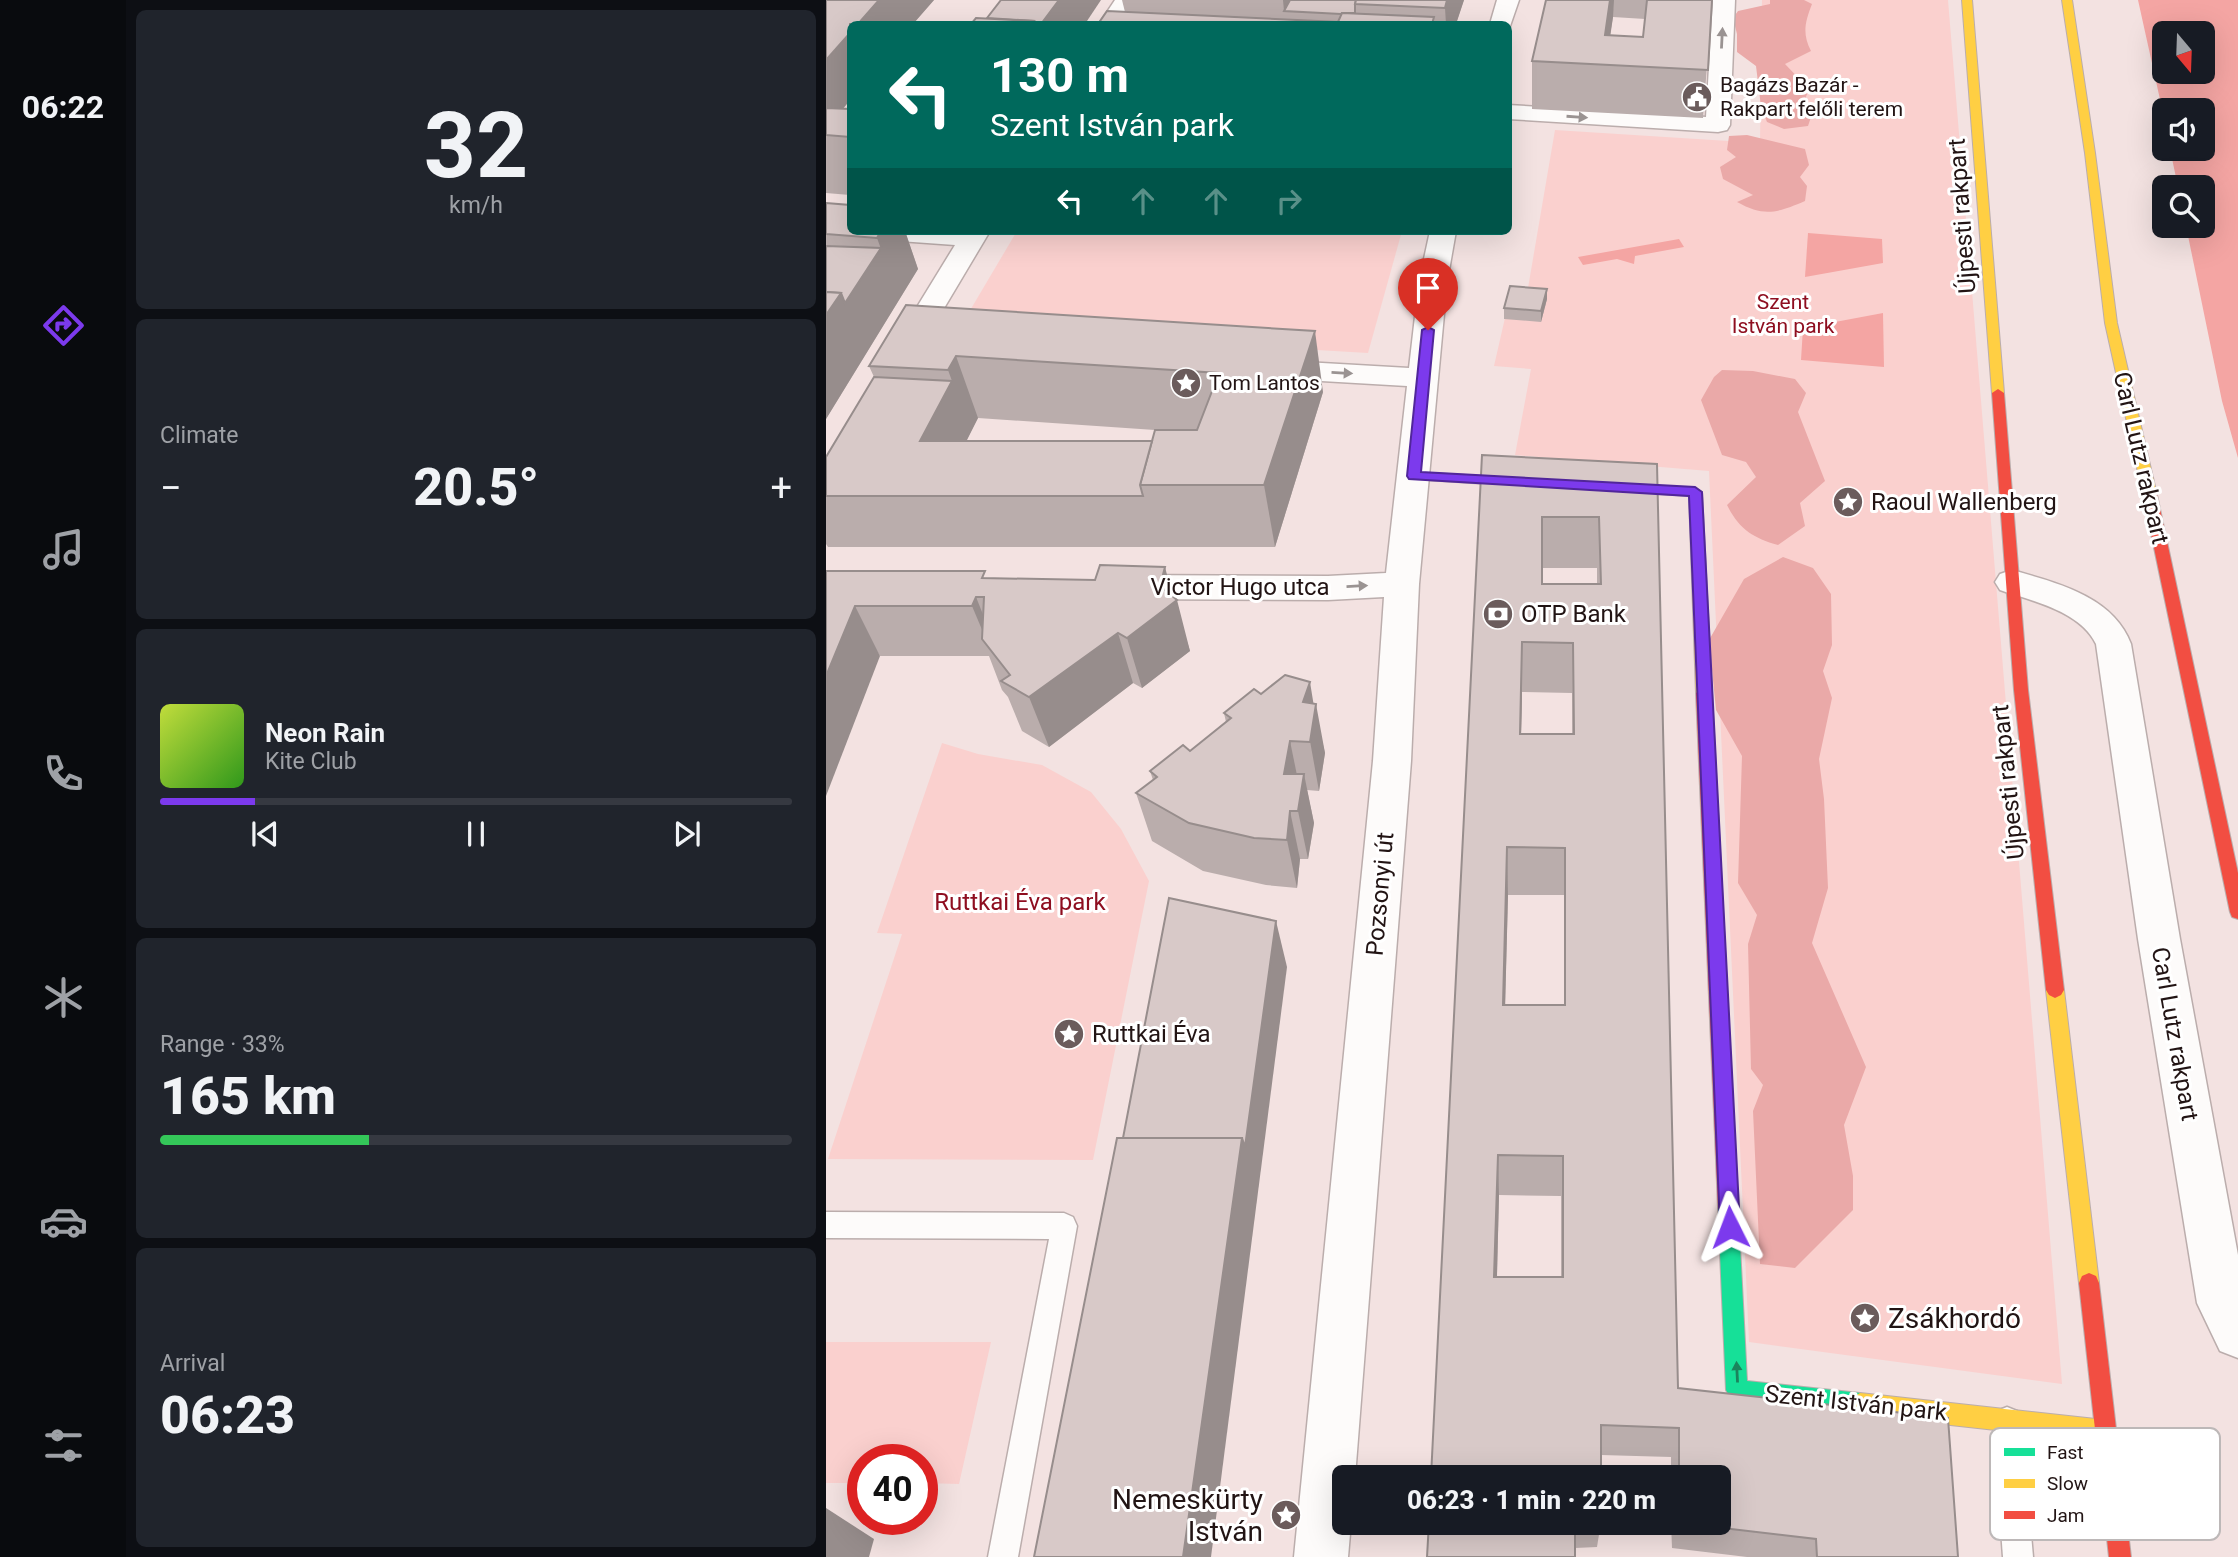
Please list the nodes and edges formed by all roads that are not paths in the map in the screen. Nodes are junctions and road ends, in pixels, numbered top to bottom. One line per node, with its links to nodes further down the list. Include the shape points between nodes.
1 (1126, 0): 6 (street)
2 (1508, 0): 7 (street)
3 (1724, 0): 8 (street, one-way to 3, via 1718,125)
4 (1967, 0): 17 (street, Újpesti rakpart)
5 (2067, 0): 20 (street, Carl Lutz rakpart, via 2111,323)
6 (1112, 21)
7 (1501, 21)
8 (1512, 112)
9 (973, 235): 11 (street)
10 (1442, 235): 13 (street, Pozsonyi út)
11 (911, 356)
12 (1241, 368): 13 (street, one-way to 13)
13 (1423, 378): 14 (street, Pozsonyi út)
14 (1414, 476): 15 (street); 18 (street, Pozsonyi út)
15 (1548, 483)
16 (1588, 486): 23 (street, Szent István park, one-way to 16, via 1737,1390 1695,492)
17 (2012, 582): 22 (street, Carl Lutz rakpart, via 2068,601 2093,617 2111,637 2222,1303); 26 (street, Újpesti rakpart)
18 (1402, 584): 19 (street, Victor Hugo utca, one-way to 18); 28 (street, Pozsonyi út, via 1392,761)
19 (1088, 587)
20 (2238, 912)
21 (826, 1225): 27 (lane, via 1064,1226)
22 (2238, 1334)
23 (2007, 1419): 24 (lane); 25 (street, Szent István park)
24 (2008, 1428)
25 (2080, 1428)
26 (2105, 1428)
27 (1003, 1557)
28 (1321, 1557)

